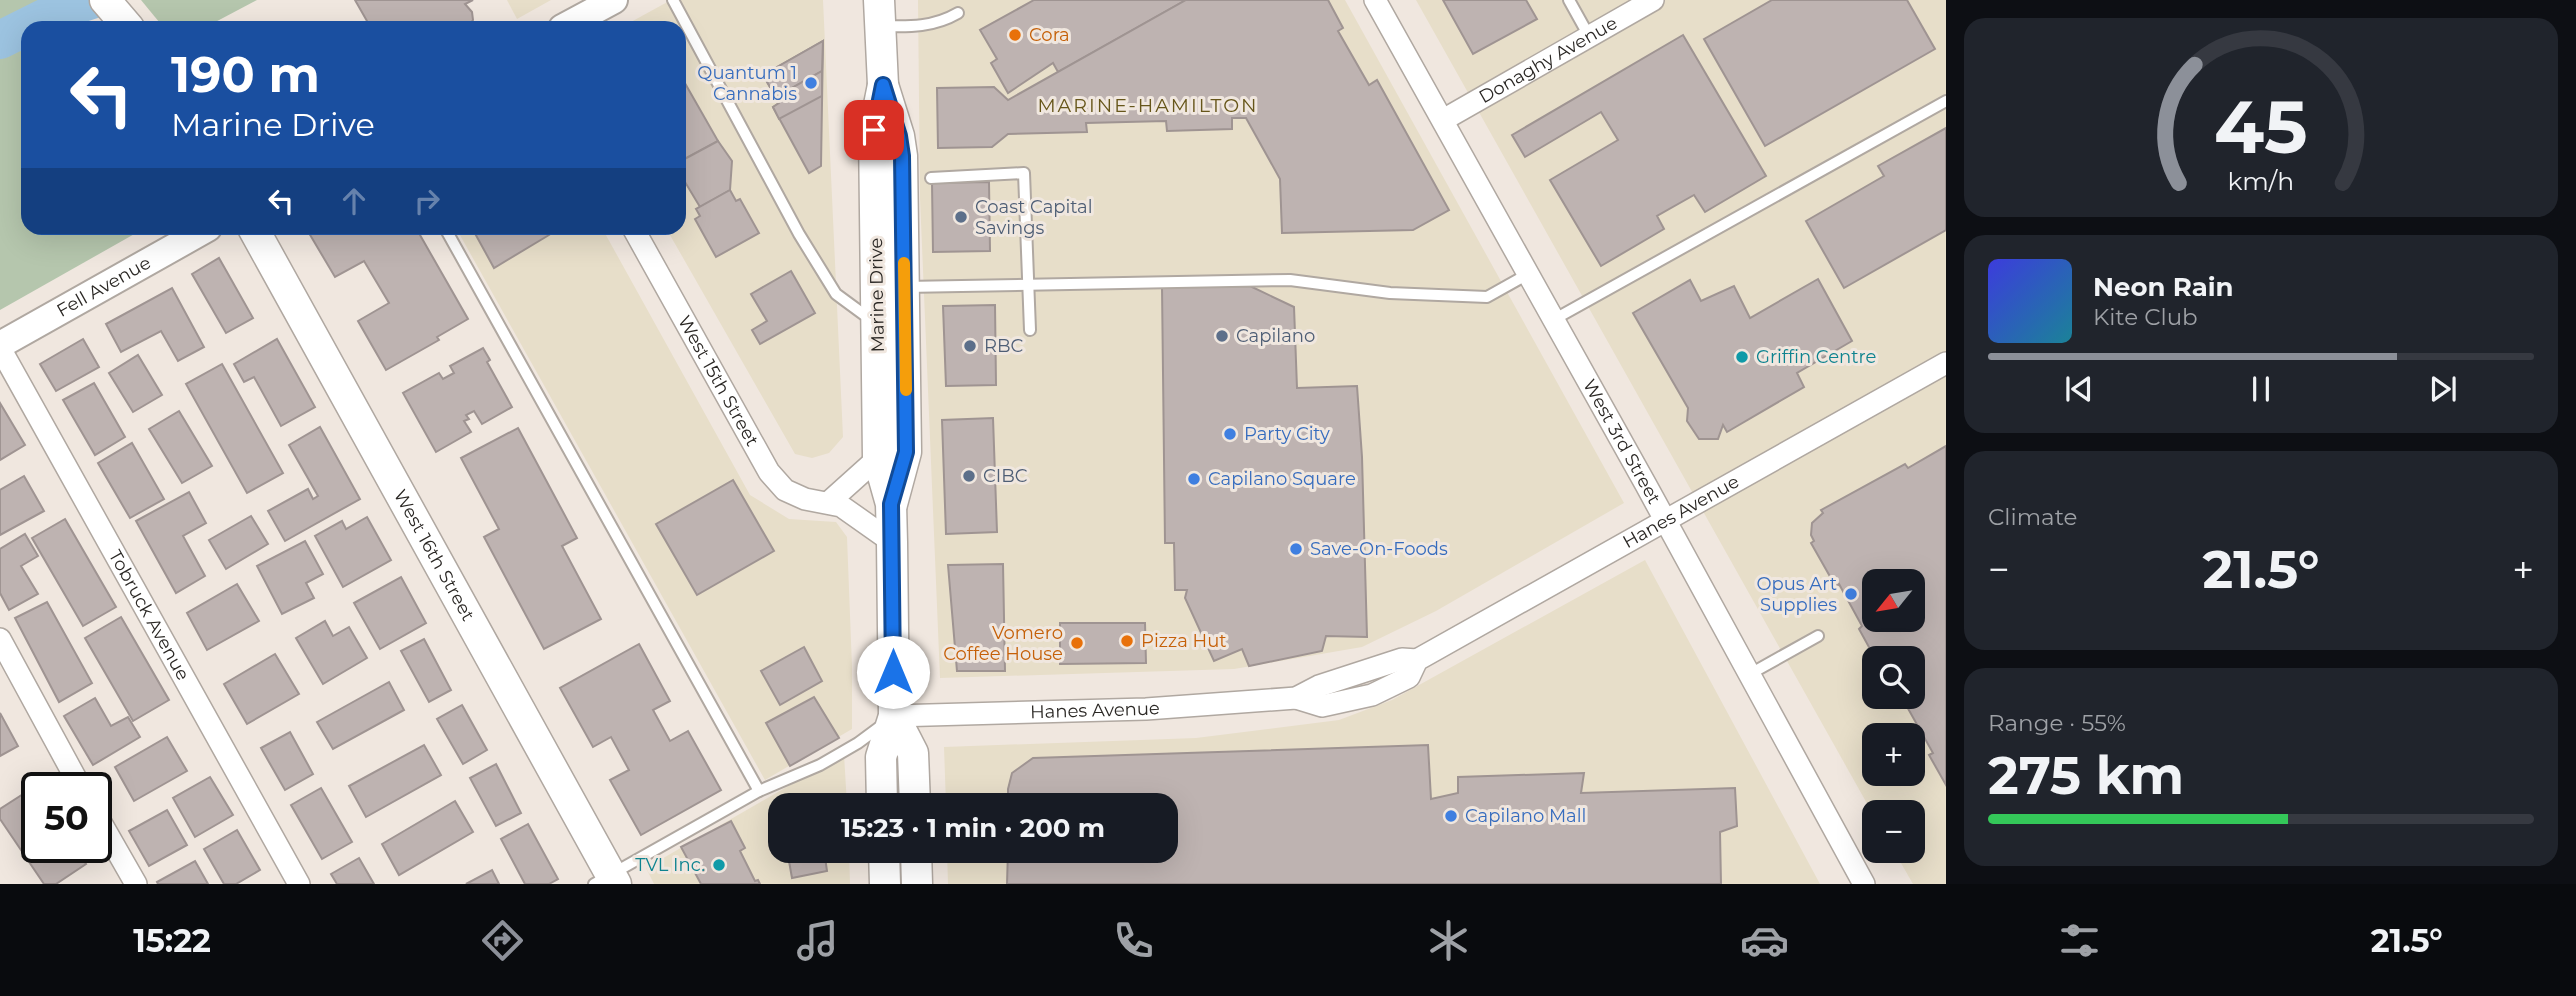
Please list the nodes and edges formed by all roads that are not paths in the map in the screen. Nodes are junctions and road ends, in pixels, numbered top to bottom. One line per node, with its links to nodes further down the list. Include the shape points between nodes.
1 (105, 0): 9 (main road)
2 (614, 0): 10 (street)
3 (673, 0): 11 (lane)
4 (1375, 0): 16 (street, West 3rd Street)
5 (1569, 0): 13 (lane)
6 (1653, 0): 13 (street, Donaghy Avenue)
7 (879, 13): 8 (lane, via 915,27 943,22); 14 (main road, Marine Drive)
8 (958, 13)
9 (122, 21)
10 (575, 21)
11 (684, 21)
12 (686, 24): 26 (lane, via 836,294)
13 (1589, 36): 16 (street, Donaghy Avenue)
14 (883, 85): 24 (main road, Marine Drive, via 902,156); 26 (main road, Marine Drive, via 874,130)
15 (1946, 102): 25 (lane)
16 (1443, 120): 22 (street, West 3rd Street)
17 (931, 178): 23 (lane, via 1024,173)
18 (196, 235): 28 (street, Fell Avenue)
19 (257, 235): 46 (main road, West 16th Street)
20 (449, 235): 40 (lane)
21 (637, 235): 31 (street, West 15th Street, via 769,472 785,489 806,499)
22 (1528, 274): 23 (lane, via 1487,297 1390,293 1290,280); 25 (street, West 3rd Street)
23 (1028, 285): 24 (lane); 27 (lane)
24 (905, 287): 32 (main road, Marine Drive, via 906,452)
25 (1553, 320): 33 (street, West 3rd Street)
26 (878, 325): 30 (main road, Marine Drive)
27 (1030, 330)
28 (0, 346): 48 (street, Tobruck Avenue)
29 (1946, 363): 33 (street, Hanes Avenue)
30 (878, 458): 31 (street); 32 (main road, Marine Drive)
31 (829, 502): 34 (street, West 15th Street)
32 (891, 504): 34 (main road, Marine Drive)
33 (1666, 522): 37 (street, West 3rd Street); 38 (street, Hanes Avenue, via 1417,660 1409,677 1371,695 1322,706 1296,698 1146,709)
34 (892, 542): 38 (main road, Marine Drive)
35 (1818, 636): 37 (lane)
36 (0, 639): 39 (street)
37 (1750, 674): 51 (street, West 3rd Street)
38 (894, 716): 40 (lane, via 820,765); 41 (main road, Marine Drive, via 881,757); 42 (main road, Marine Drive, via 913,753)
39 (72, 772)
40 (759, 791): 46 (lane)
41 (882, 793)
42 (915, 793)
43 (112, 842): 47 (street)
44 (884, 863): 49 (main road)
45 (916, 863): 50 (main road)
46 (606, 881)
47 (136, 884)
48 (299, 884)
49 (885, 884)
50 (917, 884)
51 (1864, 884)

